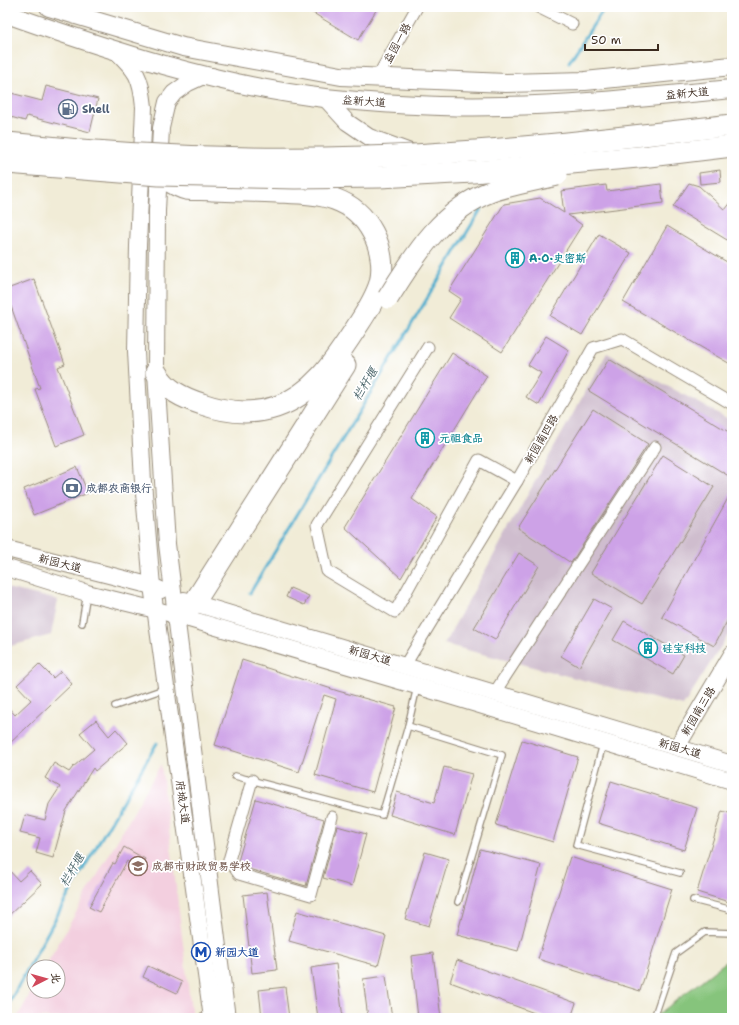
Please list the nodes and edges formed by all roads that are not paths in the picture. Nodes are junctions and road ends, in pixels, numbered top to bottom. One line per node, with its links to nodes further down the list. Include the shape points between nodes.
1 (49, 7): 9 (main road, 益新大道, via 183,47 341,76)
2 (417, 7): 9 (street, 益园一路)
3 (538, 7): 5 (street)
4 (7, 14): 6 (main road, 益新大道)
5 (572, 24)
6 (115, 50): 8 (main road, 益新大道); 27 (main road, 府城大道, via 134,69 142,86 144,107 136,351 142,482)
7 (732, 66): 9 (main road, 益新大道, via 584,81 506,83)
8 (212, 76): 11 (main road, 益新大道, via 260,88); 21 (main road, 府城大道, via 201,77 174,93 167,102 161,128 157,211)
9 (377, 78)
10 (732, 89): 11 (main road, 益新大道, via 590,102 504,106 441,107)
11 (325, 98): 16 (main road, via 347,122 369,137 450,166 533,173)
12 (732, 125): 13 (highway, bridge, via 597,140 365,157 198,156 79,150)
13 (7, 143)
14 (732, 146): 15 (highway, bridge)
15 (649, 156): 18 (highway, bridge, via 473,172 380,177); 19 (highway, bridge, via 511,186 479,197 451,215 426,240)
16 (732, 156)
17 (7, 163): 18 (highway, bridge)
18 (159, 175): 19 (highway, via 185,189 316,194 344,203 361,215 378,244)
19 (382, 295): 21 (highway, via 369,308 328,369 303,392 276,407 252,411 218,409 177,394 167,387); 29 (highway)
20 (428, 347): 24 (street, via 317,525 327,571 395,612 479,460)
21 (156, 372): 30 (main road, 府城大道, via 167,544)
22 (732, 404): 24 (street, 新园南四路, via 622,339 593,348)
23 (655, 447): 37 (street)
24 (516, 481): 34 (street, 新园南四路)
25 (7, 549): 27 (main road, 新园大道)
26 (7, 568): 28 (main road, 新园大道)
27 (152, 586): 30 (main road, 新园大道); 31 (main road, 府城大道)
28 (87, 593): 31 (main road, 新园大道); 32 (lane)
29 (194, 603): 30 (highway); 34 (main road, 新园大道)
30 (175, 606): 31 (main road, 新园大道); 35 (main road, 新园大道); 52 (main road, 府城大道)
31 (156, 610): 36 (main road, 府城大道)
32 (82, 623)
33 (732, 654): 41 (main road, 新园南三路)
34 (405, 665): 37 (main road, 新园大道)
35 (417, 686): 39 (lane); 40 (main road, 新园大道)
36 (167, 688): 38 (lane); 52 (main road, 府城大道)
37 (495, 692): 41 (main road, 新园大道)
38 (114, 706)
39 (408, 726): 44 (lane, via 382,815); 49 (lane, via 502,755)
40 (603, 743): 45 (main road, 新园大道); 47 (lane, via 576,845)
41 (677, 747): 42 (main road, 新园大道)
42 (732, 764)
43 (234, 776): 44 (lane)
44 (252, 780): 46 (street, via 229,860 239,874 311,895)
45 (732, 782)
46 (332, 816)
47 (680, 873)
48 (693, 900): 50 (lane)
49 (458, 902)
50 (732, 910)
51 (732, 933): 53 (lane, via 705,932 676,954)
52 (213, 1018)
53 (654, 1018)

